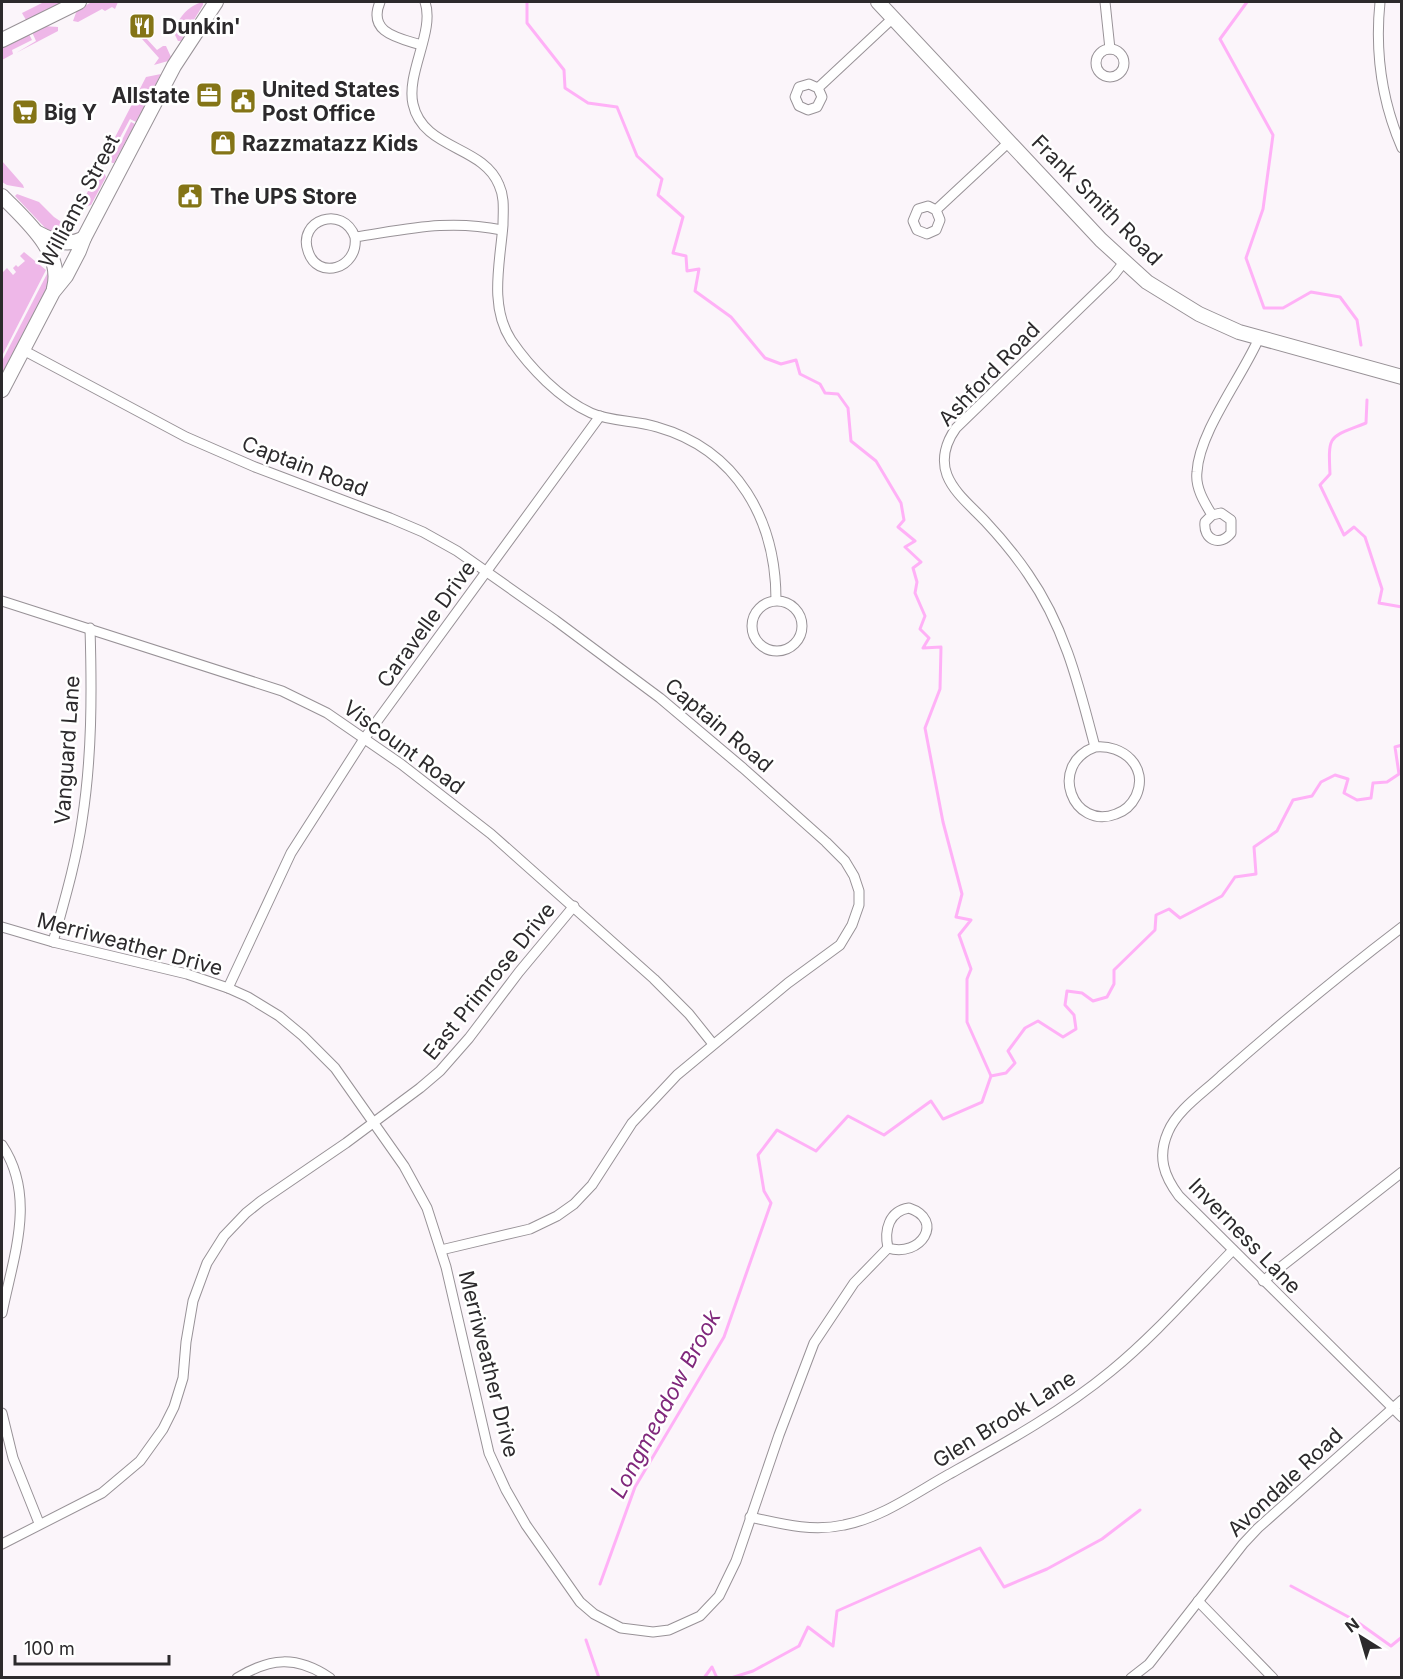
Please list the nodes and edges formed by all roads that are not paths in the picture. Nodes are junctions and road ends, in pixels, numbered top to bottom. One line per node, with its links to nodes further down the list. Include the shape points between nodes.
1 (79, 2): 9 (main road)
2 (216, 2): 20 (main road, Williams Street, via 174,66)
3 (380, 2): 10 (street, via 377,18 383,30)
4 (425, 2): 10 (street, via 428,14)
5 (878, 2): 8 (main road, Frank Smith Road)
6 (1105, 2): 11 (street)
7 (1380, 2): 14 (street, via 1378,39 1383,86)
8 (893, 18): 12 (street); 13 (main road, Frank Smith Road)
9 (2, 40)
10 (421, 45): 18 (street, via 411,93 414,110 435,138 473,158 498,182 504,202)
11 (1110, 49)
12 (818, 88)
13 (1009, 142): 16 (street); 21 (main road, Frank Smith Road)
14 (1401, 148)
15 (2, 196): 17 (main road)
16 (936, 210)
17 (34, 230): 20 (main road, via 59,242 73,243); 22 (main road, via 54,263 57,280)
18 (502, 230): 19 (street, via 445,224); 27 (street, via 497,290 507,333 549,383)
19 (355, 237): 19 (street, via 342,221 322,220 308,235 308,251 318,265 341,266 353,254)
20 (84, 238): 22 (main road, Williams Street, via 66,276)
21 (1124, 262): 23 (main road, Frank Smith Road, via 1193,311); 34 (street, Ashford Road, via 956,428 945,456 950,483 1015,556 1053,614 1078,678)
22 (53, 292): 24 (main road, Williams Street)
23 (1259, 338): 25 (main road, Frank Smith Road); 28 (street, via 1201,450 1196,472 1198,484)
24 (23, 350): 26 (main road, Williams Street); 29 (street, Captain Road, via 194,441 408,525)
25 (1401, 377)
26 (2, 390)
27 (600, 416): 29 (street, Caravelle Drive); 30 (street, via 658,427 681,436 704,449 733,475 755,506 766,531 775,565)
28 (1212, 514)
29 (487, 571): 33 (street, Caravelle Drive); 40 (street, Captain Road, via 676,711 826,842 854,876 860,905 840,945)
30 (776, 600): 30 (street, via 759,607 751,624 757,641 773,651 792,645 802,627 795,608)
31 (2, 601): 32 (street, Viscount Road)
32 (90, 628): 33 (street, Viscount Road, via 282,691 317,708); 38 (street, Vanguard Lane, via 91,721 86,797)
33 (364, 739): 35 (street, Viscount Road, via 491,834); 39 (street, Caravelle Drive, via 291,853)
34 (1095, 747): 34 (street, via 1074,763 1069,789 1084,811 1110,816 1133,801 1138,774 1123,752)
35 (574, 906): 40 (street, Viscount Road, via 654,978); 41 (street, East Primrose Drive, via 450,1060)
36 (2, 927): 38 (street, Merriweather Drive)
37 (1401, 927): 46 (street, Inverness Lane, via 1283,1021 1188,1106 1168,1131 1163,1155 1165,1176 1179,1196)
38 (53, 942): 39 (street, Merriweather Drive, via 187,974)
39 (228, 988): 41 (street, Merriweather Drive, via 258,1003 303,1036 335,1068)
40 (713, 1044): 45 (street, Captain Road, via 632,1123 574,1204 530,1229)
41 (373, 1122): 45 (street, Merriweather Drive, via 423,1197); 54 (street, East Primrose Drive, via 261,1201 224,1236 207,1263 193,1301 183,1378 164,1429 140,1461 110,1487)
42 (2, 1145): 48 (street, via 16,1177 21,1204)
43 (1401, 1172): 47 (street)
44 (888, 1248): 44 (street, via 888,1224 897,1213 909,1208 921,1214 927,1228 922,1241 907,1250); 53 (street, Merriweather Drive, via 842,1299 814,1342)
45 (441, 1250): 53 (street, Merriweather Drive, via 489,1453 516,1509 587,1608 609,1623 643,1632 669,1630 695,1619 712,1605 726,1585)
46 (1233, 1250): 47 (street, Inverness Lane); 53 (street, Glen Brook Lane, via 1097,1382 1021,1434 891,1508 862,1521 827,1528)
47 (1263, 1281): 50 (street, Inverness Lane)
48 (2, 1313)
49 (1401, 1400): 50 (street, Avondale Road)
50 (1392, 1408): 52 (street, Inverness Lane); 56 (street, Avondale Road, via 1257,1528)
51 (2, 1413): 54 (street, via 12,1458)
52 (1401, 1417)
53 (750, 1517)
54 (39, 1523): 55 (street, East Primrose Drive)
55 (2, 1544)
56 (1198, 1601): 59 (street, Avondale Road, via 1149,1664); 60 (street)
57 (237, 1677): 58 (street, via 279,1661 296,1662)
58 (330, 1677)
59 (1131, 1677)
60 (1273, 1677)

